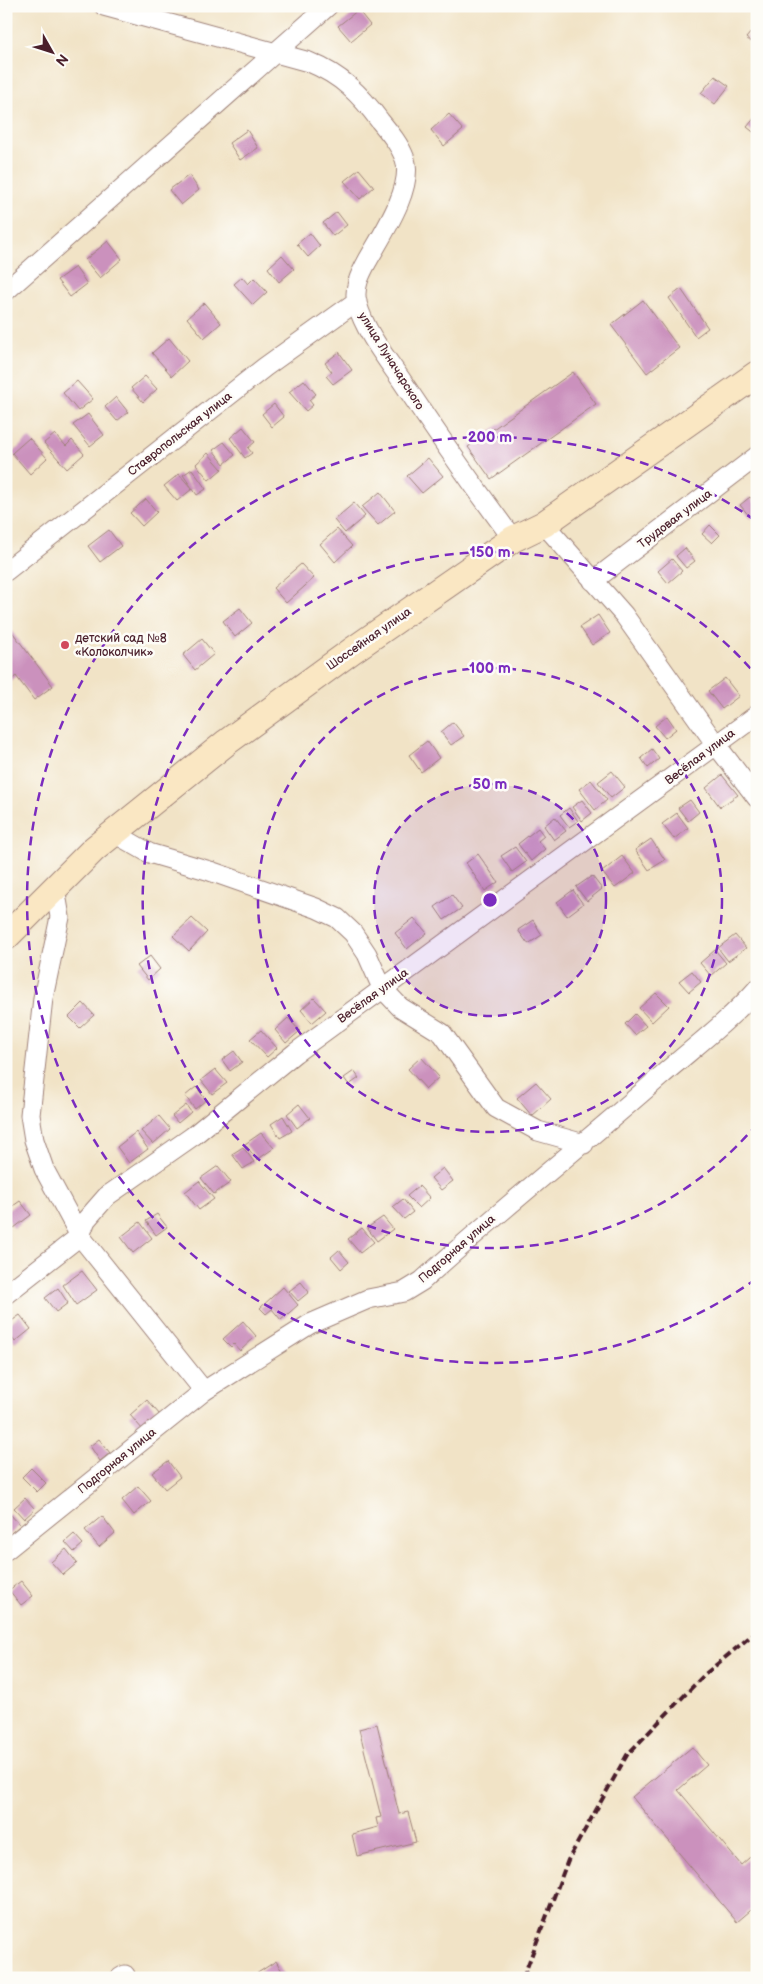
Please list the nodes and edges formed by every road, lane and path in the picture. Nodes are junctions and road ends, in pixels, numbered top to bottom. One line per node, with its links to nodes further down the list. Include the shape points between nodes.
1 (104, 6): 3 (street, улица Луначарского)
2 (328, 6): 3 (street)
3 (272, 54): 4 (street); 5 (street, улица Луначарского, via 309,62 344,80 361,96 398,144 405,160 407,174 403,191 357,282)
4 (6, 291)
5 (356, 301): 9 (street, улица Луначарского, via 388,360); 10 (street, Ставропольская улица, via 265,366)
6 (757, 374): 8 (main road, Шоссейная улица)
7 (757, 456): 11 (street, Трудовая улица)
8 (544, 524): 9 (main road, Шоссейная улица); 11 (street)
9 (513, 539): 15 (main road, Шоссейная улица, via 227,742)
10 (6, 571)
11 (593, 581): 13 (street, via 624,615)
12 (757, 715): 13 (street, Весёлая улица)
13 (717, 746): 14 (street); 18 (street, Весёлая улица)
14 (757, 798)
15 (114, 833): 16 (main road, Шоссейная улица); 18 (street, via 149,853 210,871 337,918 353,933 367,954)
16 (56, 888): 17 (main road, Шоссейная улица); 21 (street, via 60,917 43,998 30,1115 44,1169)
17 (6, 937)
18 (382, 988): 20 (street, via 400,1007 442,1033 496,1108 538,1131); 21 (street, Весёлая улица, via 193,1136 107,1196 86,1220)
19 (757, 988): 20 (street, Подгорная улица)
20 (584, 1144): 23 (street, Подгорная улица, via 522,1193 422,1281 404,1292 368,1299 310,1324)
21 (80, 1236): 22 (street, Весёлая улица); 23 (street)
22 (6, 1294)
23 (204, 1391): 24 (street, Подгорная улица)
24 (6, 1550)

